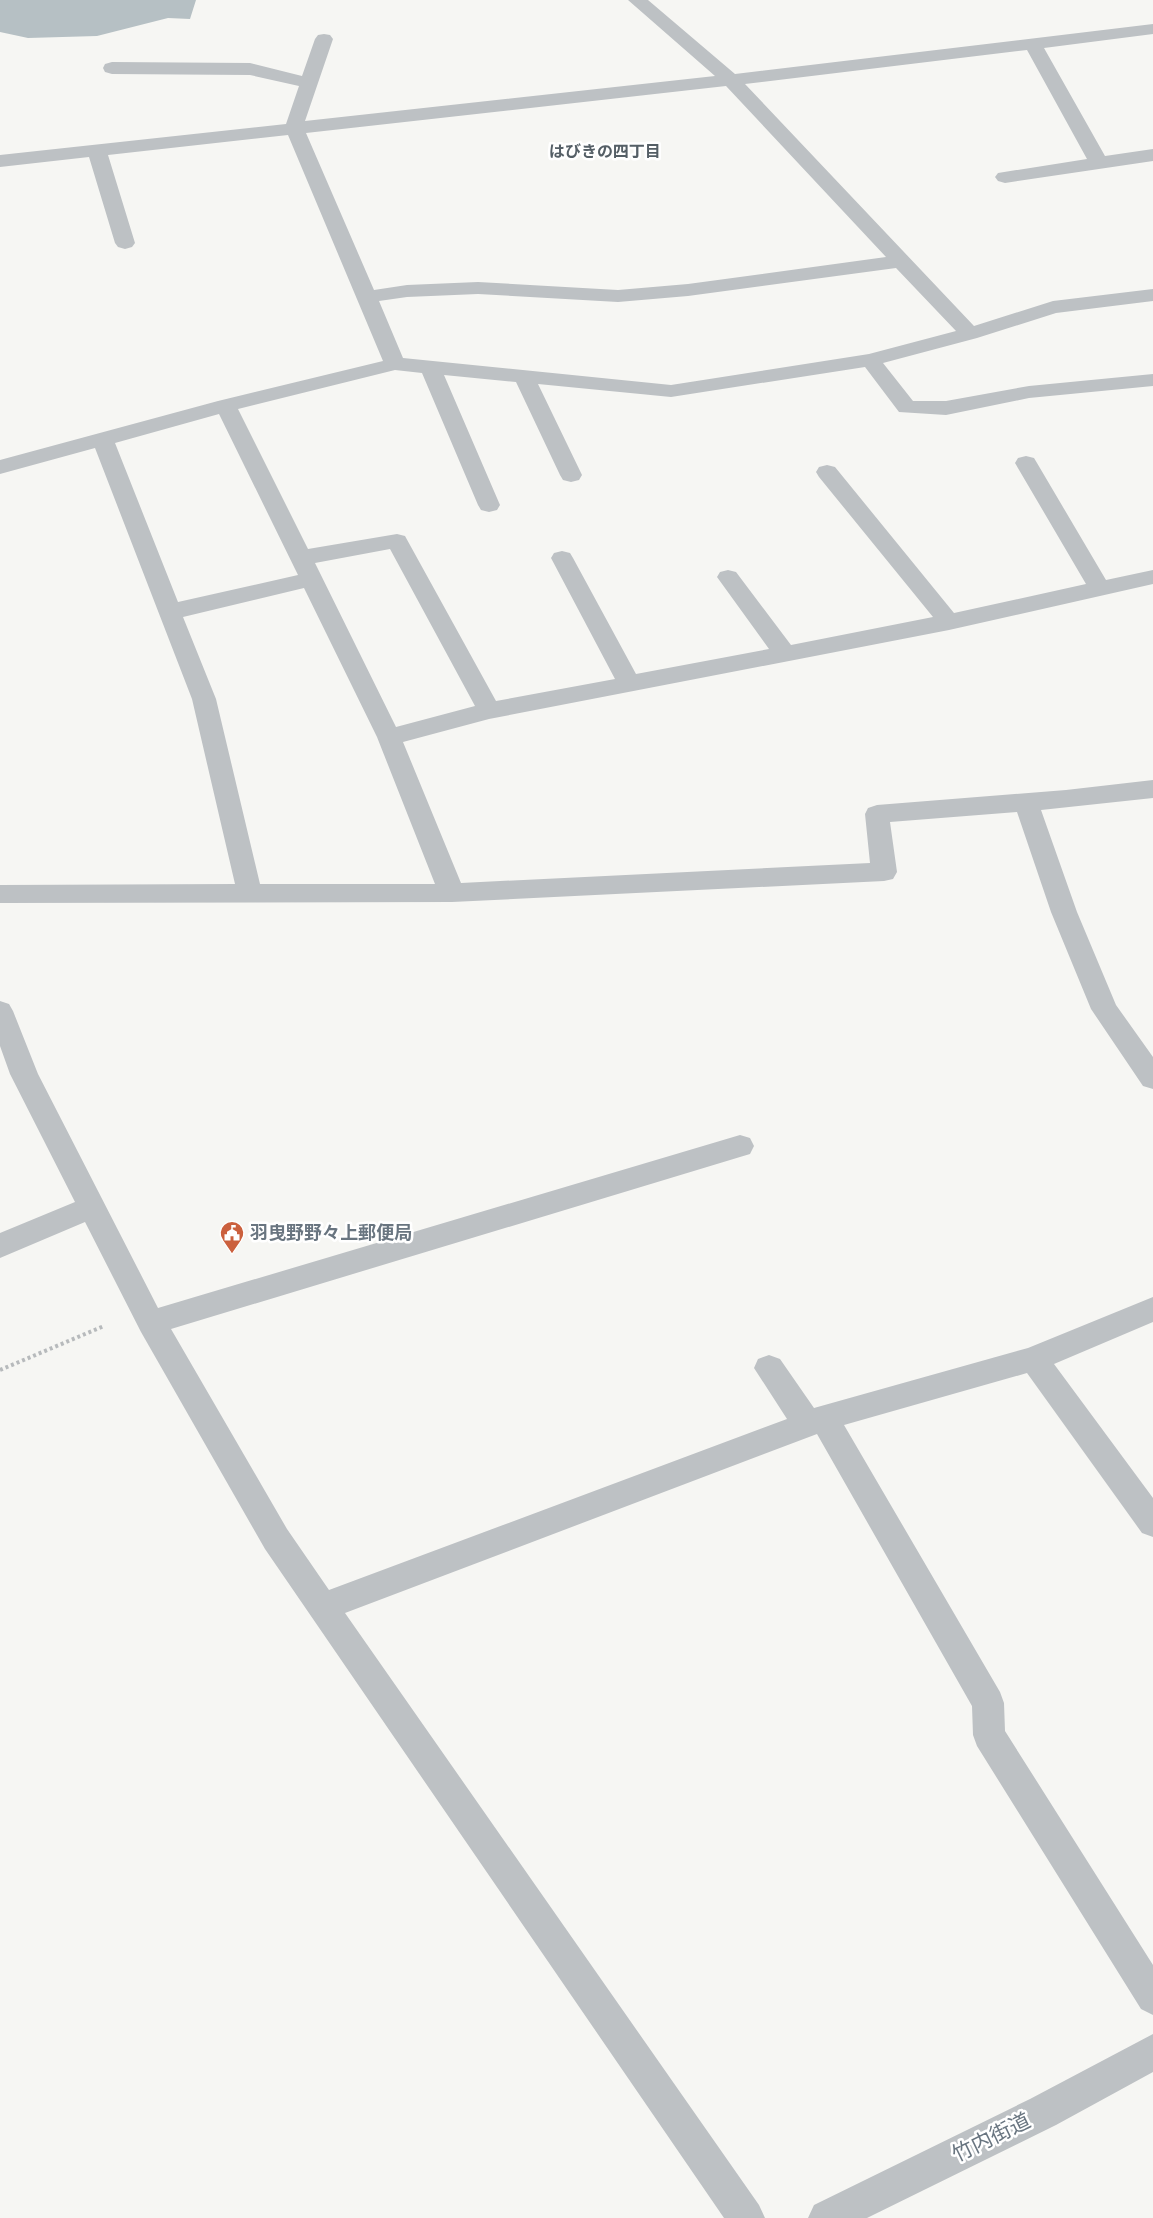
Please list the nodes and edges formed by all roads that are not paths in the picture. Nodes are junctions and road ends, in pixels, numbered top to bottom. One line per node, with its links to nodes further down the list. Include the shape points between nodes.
1 (637, 0): 6 (street)
2 (1153, 29): 4 (street)
3 (324, 39): 7 (street)
4 (1032, 43): 6 (street); 12 (street)
5 (112, 68): 7 (street, via 250,69)
6 (732, 80): 8 (street); 15 (street)
7 (309, 83): 8 (street)
8 (294, 127): 9 (street); 17 (street)
9 (97, 151): 11 (street); 14 (street)
10 (1153, 156): 12 (street)
11 (0, 161)
12 (1099, 163): 13 (street)
13 (1005, 177)
14 (125, 243)
15 (901, 261): 17 (street, via 688,290 618,296 478,288); 18 (street)
16 (1153, 295): 18 (street, via 1053,307)
17 (366, 296): 20 (street)
18 (970, 334): 19 (street)
19 (870, 360): 22 (street, via 672,391); 23 (street, via 907,407 946,408 1029,392)
20 (395, 364): 21 (street); 24 (street)
21 (430, 368): 22 (street); 30 (street)
22 (524, 377): 29 (street)
23 (1153, 380)
24 (226, 406): 25 (street); 32 (street)
25 (103, 440): 27 (street); 36 (street)
26 (1026, 463): 35 (street)
27 (0, 467)
28 (827, 472): 37 (street)
29 (571, 475)
30 (489, 505)
31 (562, 558): 39 (street)
32 (306, 569): 36 (street); 40 (street, via 397,541); 41 (street)
33 (728, 577): 38 (street)
34 (1153, 577): 35 (street)
35 (1100, 589): 37 (street)
36 (170, 612): 46 (street, via 204,699)
37 (949, 622): 38 (street)
38 (784, 652): 39 (street)
39 (629, 683): 40 (street)
40 (489, 711): 41 (street)
41 (389, 737): 44 (street)
42 (1153, 789): 43 (street)
43 (1026, 803): 44 (street, via 877,814 884,872); 48 (street, via 1064,912 1104,1009)
44 (452, 893): 46 (street)
45 (0, 894): 46 (street)
46 (250, 894)
47 (0, 1011): 50 (street, via 24,1074)
48 (1153, 1078)
49 (740, 1146): 53 (street)
50 (91, 1207): 51 (street); 53 (street)
51 (0, 1246)
52 (1153, 1309): 54 (street)
53 (148, 1316): 58 (street, via 276,1539)
54 (1033, 1359): 56 (street); 57 (street)
55 (769, 1368): 56 (street)
56 (816, 1421): 58 (street); 59 (street, via 988,1703 989,1735)
57 (1153, 1523)
58 (322, 1606): 61 (street)
59 (1153, 1997)
60 (1153, 2052): 62 (street, 竹内街道, via 1043,2112)
61 (746, 2218)
62 (828, 2218)

